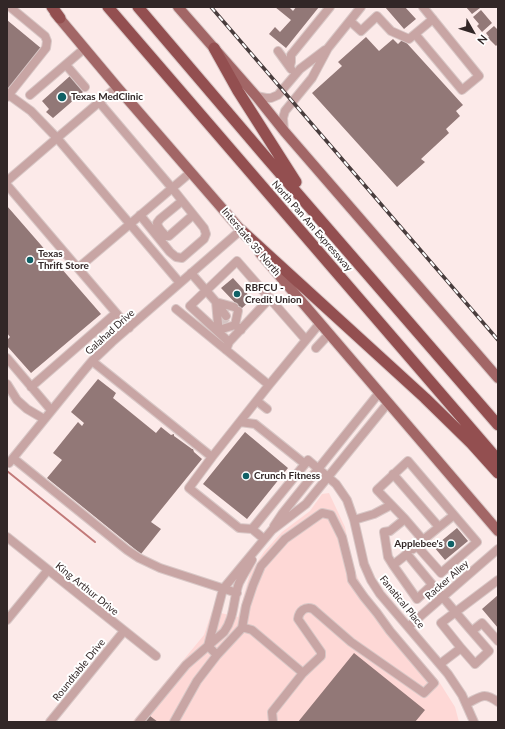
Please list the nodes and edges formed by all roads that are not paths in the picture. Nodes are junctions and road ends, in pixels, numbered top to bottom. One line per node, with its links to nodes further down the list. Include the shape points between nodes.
1 (10, 7): 25 (street, via 45,36 47,41 46,48)
2 (51, 7): 9 (highway)
3 (108, 7): 71 (highway, North Pan Am Expressway)
4 (138, 7): 37 (highway, North Pan Am Expressway)
5 (178, 7): 14 (main road)
6 (330, 7): 18 (street, via 291,55)
7 (361, 7): 11 (street)
8 (423, 7): 10 (street)
9 (60, 18): 13 (main road, Interstate 35 North)
10 (433, 19): 12 (street); 12 (street, via 479,76 462,90)
11 (350, 21): 12 (street, via 361,30 377,16 391,31 409,39); 15 (street)
12 (415, 34)
13 (85, 48): 17 (street); 22 (main road, Interstate 35 North)
14 (214, 48): 26 (main road); 37 (highway, via 238,91)
15 (328, 48): 19 (street); 23 (street, via 312,78)
16 (278, 51): 18 (street)
17 (66, 65): 21 (street); 24 (street)
18 (290, 66): 19 (street)
19 (295, 74): 20 (street)
20 (289, 82): 23 (street); 26 (street, via 275,97)
21 (85, 87)
22 (117, 87): 27 (street); 30 (main road, Interstate 35 North)
23 (301, 91): 28 (street, via 285,111)
24 (30, 95)
25 (8, 96): 29 (street, via 31,111)
26 (256, 96): 28 (main road)
27 (99, 102): 29 (street); 33 (street)
28 (284, 131): 58 (main road)
29 (57, 138): 31 (street); 38 (street)
30 (190, 172): 33 (street); 39 (main road, Interstate 35 North)
31 (7, 181)
32 (7, 186): 40 (street)
33 (172, 188): 34 (street); 35 (street)
34 (182, 201): 36 (street); 36 (street, via 157,223 160,231 169,236)
35 (140, 215): 36 (street, via 170,252 182,258 204,239 206,234); 38 (street)
36 (193, 215)
37 (321, 221): 69 (highway, North Pan Am Expressway)
38 (130, 224): 40 (street); 42 (street)
39 (241, 230): 41 (street, Galahad Drive); 49 (main road, Interstate 35 North); 75 (highway, via 430,403)
40 (78, 268): 47 (street)
41 (191, 273): 42 (street, Galahad Drive); 43 (street)
42 (180, 283): 50 (street, Galahad Drive)
43 (206, 291): 44 (street, via 237,261); 45 (street); 53 (street, via 190,306)
44 (270, 298): 48 (street); 52 (street)
45 (216, 302): 48 (street); 48 (street)
46 (176, 309): 55 (street)
47 (116, 313): 50 (street); 61 (street)
48 (229, 319): 53 (street)
49 (320, 323): 51 (main road, Interstate 35 North); 52 (street)
50 (128, 328): 57 (street, Galahad Drive)
51 (329, 334): 54 (street); 62 (main road, Interstate 35 North)
52 (306, 340): 60 (street)
53 (229, 342): 55 (street)
54 (316, 348)
55 (226, 350): 60 (street)
56 (7, 358): 61 (street)
57 (92, 361): 66 (street, Galahad Drive); 70 (street)
58 (498, 378)
59 (7, 384): 67 (street, via 17,400)
60 (269, 385): 63 (street)
61 (31, 386): 66 (street)
62 (379, 393): 64 (main road, Interstate 35 North); 73 (street)
63 (257, 400): 65 (street); 68 (street)
64 (388, 403): 76 (street); 84 (main road, Interstate 35 North)
65 (267, 409)
66 (51, 410): 67 (street, Galahad Drive)
67 (44, 419): 94 (street, Galahad Drive, via 11,461 139,558 160,568)
68 (240, 422): 70 (street); 72 (street, via 255,424)
69 (498, 425)
70 (212, 457): 82 (street, via 189,488 239,528)
71 (498, 460)
72 (305, 464): 73 (street, Fanatical Place, via 308,460); 82 (street)
73 (318, 469): 76 (street, Fanatical Place); 83 (street)
74 (393, 474): 77 (street, via 377,490); 78 (street, via 408,461); 81 (street)
75 (498, 474)
76 (328, 477): 80 (street, Fanatical Place, via 347,500); 83 (street, via 306,504)
77 (391, 505): 79 (street); 80 (street)
78 (454, 515): 81 (street); 87 (street, via 477,542 441,573)
79 (405, 519): 87 (street); 90 (street, via 390,531 384,532 388,557)
80 (354, 520): 101 (street, Fanatical Place, via 364,564 371,580)
81 (439, 527): 87 (street)
82 (252, 529): 86 (street)
83 (272, 530): 86 (street)
84 (498, 531)
85 (7, 537): 91 (street, King Arthur Drive)
86 (263, 540): 94 (street); 95 (street, via 239,583)
87 (420, 543): 89 (street)
88 (498, 549): 96 (street, Racker Alley)
89 (407, 554): 90 (street); 93 (street)
90 (392, 565): 93 (street, via 417,599)
91 (48, 570): 100 (street); 103 (street, King Arthur Drive)
92 (498, 580): 97 (street)
93 (432, 585): 96 (street)
94 (223, 589): 95 (street); 98 (street)
95 (237, 593): 99 (street)
96 (442, 597): 97 (street); 101 (street, Racker Alley)
97 (455, 612): 104 (street); 107 (street, via 441,623)
98 (216, 615): 99 (street); 106 (street)
99 (231, 619): 106 (street, via 224,632)
100 (7, 620)
101 (408, 627): 110 (street, Fanatical Place)
102 (242, 628): 108 (street); 111 (street, via 252,630); 111 (street, via 252,585 261,566 285,539 322,513 331,515 342,537 352,580 390,631 434,683 424,693 351,642 311,608 300,612 298,619 321,656)
103 (124, 631): 109 (street, King Arthur Drive); 114 (street, Roundtable Drive)
104 (472, 631): 105 (street, via 482,623); 107 (street, via 489,651 475,664)
105 (498, 642)
106 (208, 646): 108 (street); 115 (street, via 186,665)
107 (461, 648): 110 (street)
108 (217, 655): 116 (street, via 197,680)
109 (156, 656)
110 (440, 664): 113 (street, Fanatical Place)
111 (303, 673): 117 (street, via 272,712)
112 (498, 702): 113 (street, via 485,695)
113 (466, 704): 118 (street, Fanatical Place)
114 (50, 722)
115 (139, 722)
116 (174, 722)
117 (273, 722)
118 (474, 722)

